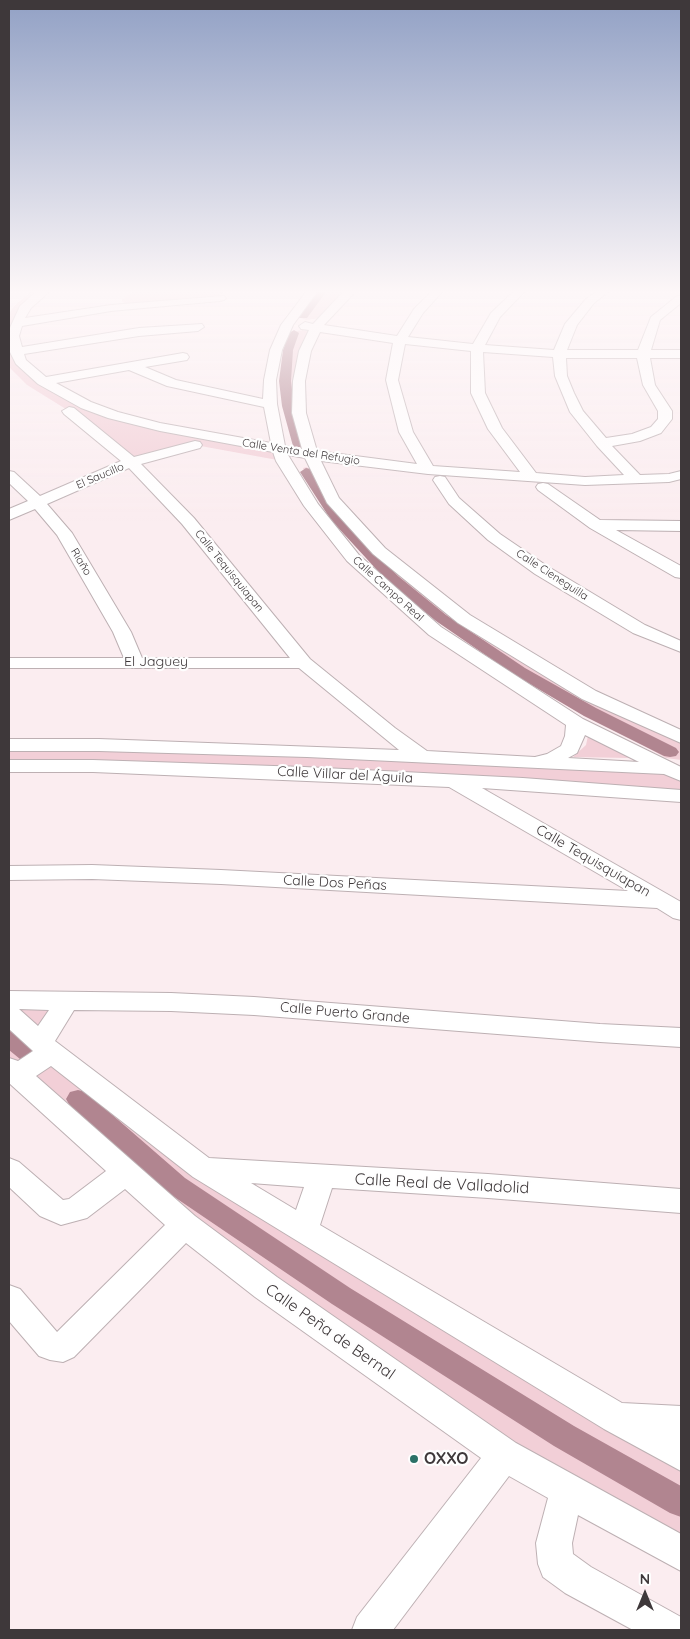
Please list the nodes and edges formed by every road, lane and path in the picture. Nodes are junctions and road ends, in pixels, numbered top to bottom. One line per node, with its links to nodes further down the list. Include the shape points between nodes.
1 (10, 368): 16 (street, Calle Venta del Refugio, via 24,382)
2 (28, 368): 12 (street, Calle Venta del Refugio)
3 (109, 368): 12 (street)
4 (136, 368): 13 (street)
5 (179, 368): 13 (street)
6 (272, 368): 14 (street, Calle Campo Real)
7 (302, 368): 20 (street, Calle Campo Real, via 300,413)
8 (394, 368): 23 (street, Calle Cieneguilla, via 392,380 406,432)
9 (478, 368): 26 (street, via 478,393 495,429)
10 (561, 368): 17 (street, via 567,393)
11 (645, 368): 17 (street, via 649,385 665,410 665,419 656,430 635,438)
12 (42, 381): 15 (street, Calle Venta del Refugio)
13 (172, 384): 14 (street)
14 (270, 404): 19 (street, Calle Campo Real)
15 (86, 405): 16 (street); 19 (street, Calle Venta del Refugio, via 113,415)
16 (69, 411): 18 (street, Calle Venta del Refugio, via 98,424); 21 (street, Calle Tequisquiapan)
17 (602, 443): 25 (street)
18 (195, 445): 19 (street, Calle Venta del Refugio); 21 (street, El Saucillo)
19 (281, 456): 20 (street, Calle Venta del Refugio); 37 (street, Calle Campo Real, via 312,506 353,558 435,631)
20 (313, 461): 23 (street, Calle Venta del Refugio); 39 (street, Calle Campo Real, via 332,500 379,552 464,620 589,695)
21 (130, 462): 28 (street, El Saucillo); 36 (street, Calle Tequisquiapan, via 188,521)
22 (9, 475): 28 (street, Riaño)
23 (434, 475): 26 (street, Calle Venta del Refugio); 33 (street, Calle Cieneguilla, via 454,501 494,537 541,570 639,629)
24 (681, 475): 25 (street, Calle Venta del Refugio)
25 (636, 479): 26 (street, Calle Venta del Refugio)
26 (537, 482): 27 (street, Calle Venta del Refugio); 30 (street)
27 (681, 489)
28 (38, 503): 29 (street, El Saucillo); 34 (street, Riaño, via 64,533 122,632)
29 (9, 515)
30 (596, 525): 31 (street); 32 (street)
31 (681, 526)
32 (679, 571)
33 (681, 647)
34 (135, 662): 35 (street, El Jaguey); 36 (street, El Jaguey)
35 (9, 663)
36 (304, 663): 38 (street, Calle Tequisquiapan)
37 (576, 723): 43 (street, via 570,749 552,759); 45 (street, Calle Campo Real)
38 (388, 732): 41 (street); 42 (street, Calle Tequisquiapan)
39 (681, 737)
40 (9, 745): 41 (street, Calle Villar del Águila)
41 (362, 754): 42 (street, Calle Villar del Águila)
42 (422, 757): 43 (street, Calle Villar del Águila)
43 (523, 762): 45 (street, Calle Villar del Águila)
44 (9, 766): 46 (street, Calle Villar del Águila, via 93,766)
45 (678, 771)
46 (452, 780): 47 (street, Calle Villar del Águila); 49 (street, Calle Tequisquiapan)
47 (522, 784): 48 (street, Calle Villar del Águila); 49 (street)
48 (681, 796)
49 (505, 810): 51 (street, Calle Tequisquiapan)
50 (9, 873): 51 (street, Calle Dos Peñas, via 92,872 221,877)
51 (662, 901): 52 (street, Calle Tequisquiapan)
52 (681, 912)
53 (9, 1000): 54 (street, Calle Puerto Grande)
54 (67, 1001): 56 (street, Calle Puerto Grande, via 254,1006 600,1034); 57 (street)
55 (9, 1015): 57 (street)
56 (681, 1037)
57 (46, 1047): 58 (street); 59 (street)
58 (13, 1072): 61 (street, Calle Peña de Bernal)
59 (203, 1169): 62 (street, Calle Real de Valladolid); 65 (street)
60 (9, 1170): 61 (street, via 61,1213 77,1209)
61 (126, 1172): 64 (street, Calle Peña de Bernal)
62 (321, 1177): 63 (street, Calle Real de Valladolid); 65 (street)
63 (681, 1201)
64 (185, 1225): 66 (street, via 63,1347 50,1346); 69 (street, Calle Peña de Bernal, via 266,1287)
65 (304, 1230): 67 (street)
66 (9, 1299)
67 (616, 1418): 68 (street); 70 (street)
68 (681, 1422)
69 (504, 1455): 71 (street, Calle Peña de Bernal); 73 (street)
70 (681, 1455)
71 (566, 1490): 72 (street, Calle Peña de Bernal); 74 (street, via 554,1543 556,1564 578,1580)
72 (681, 1553)
73 (370, 1630)
74 (669, 1630)

